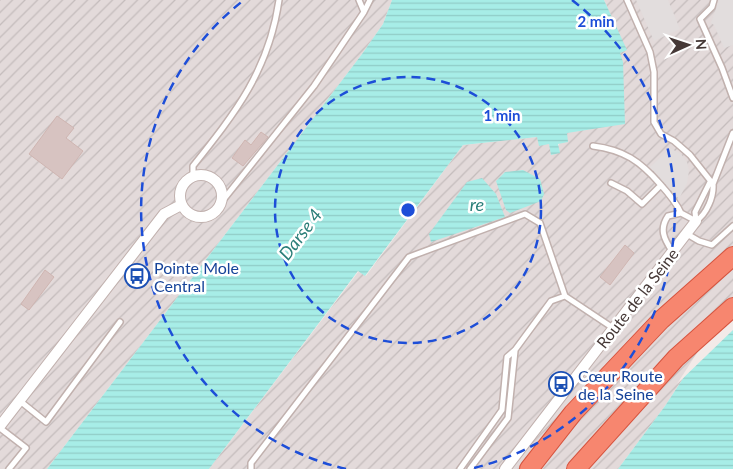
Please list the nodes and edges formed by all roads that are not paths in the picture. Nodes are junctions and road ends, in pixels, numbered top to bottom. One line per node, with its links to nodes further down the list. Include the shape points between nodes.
1 (279, 0): 10 (lane, via 273,36 260,68 244,100 193,166)
2 (359, 0): 6 (lane)
3 (370, 0): 6 (lane)
4 (627, 0): 12 (lane, via 650,52 654,72 654,122 661,134 690,155)
5 (714, 0): 7 (lane, via 712,8 700,19)
6 (364, 12): 14 (lane, via 314,86)
7 (733, 98)
8 (733, 133): 12 (lane, Route de la Seine)
9 (593, 146): 13 (lane, via 628,156 644,166)
10 (193, 176): 14 (street, via 214,179 221,190); 15 (street, via 187,179 180,191)
11 (611, 183): 13 (lane, via 642,204)
12 (712, 183): 17 (lane, Route de la Seine, via 695,212)
13 (661, 185): 16 (lane)
14 (220, 204): 15 (street, via 204,217 191,215)
15 (181, 205): 27 (street, via 164,214)
16 (681, 213): 17 (lane); 20 (lane, via 668,216 662,230)
17 (696, 221): 19 (street, Route de la Seine)
18 (733, 226): 19 (lane, via 712,245)
19 (686, 233): 20 (street, Route de la Seine)
20 (672, 252): 25 (street, Route de la Seine)
21 (733, 256): 34 (highway, via 661,320 574,413)
22 (565, 296): 25 (lane); 26 (lane, via 551,301); 30 (lane, via 540,223 525,214 409,257 250,463)
23 (733, 307): 35 (highway, via 676,358)
24 (120, 322): 27 (lane, via 46,422)
25 (613, 328): 33 (street, Route de la Seine)
26 (515, 350): 31 (lane, via 507,357 502,410); 32 (lane, via 508,418)
27 (20, 400): 28 (street)
28 (0, 427): 29 (lane, via 26,448)
29 (9, 469)
30 (252, 469)
31 (460, 469)
32 (470, 469)
33 (505, 469)
34 (528, 469)
35 (576, 469)

